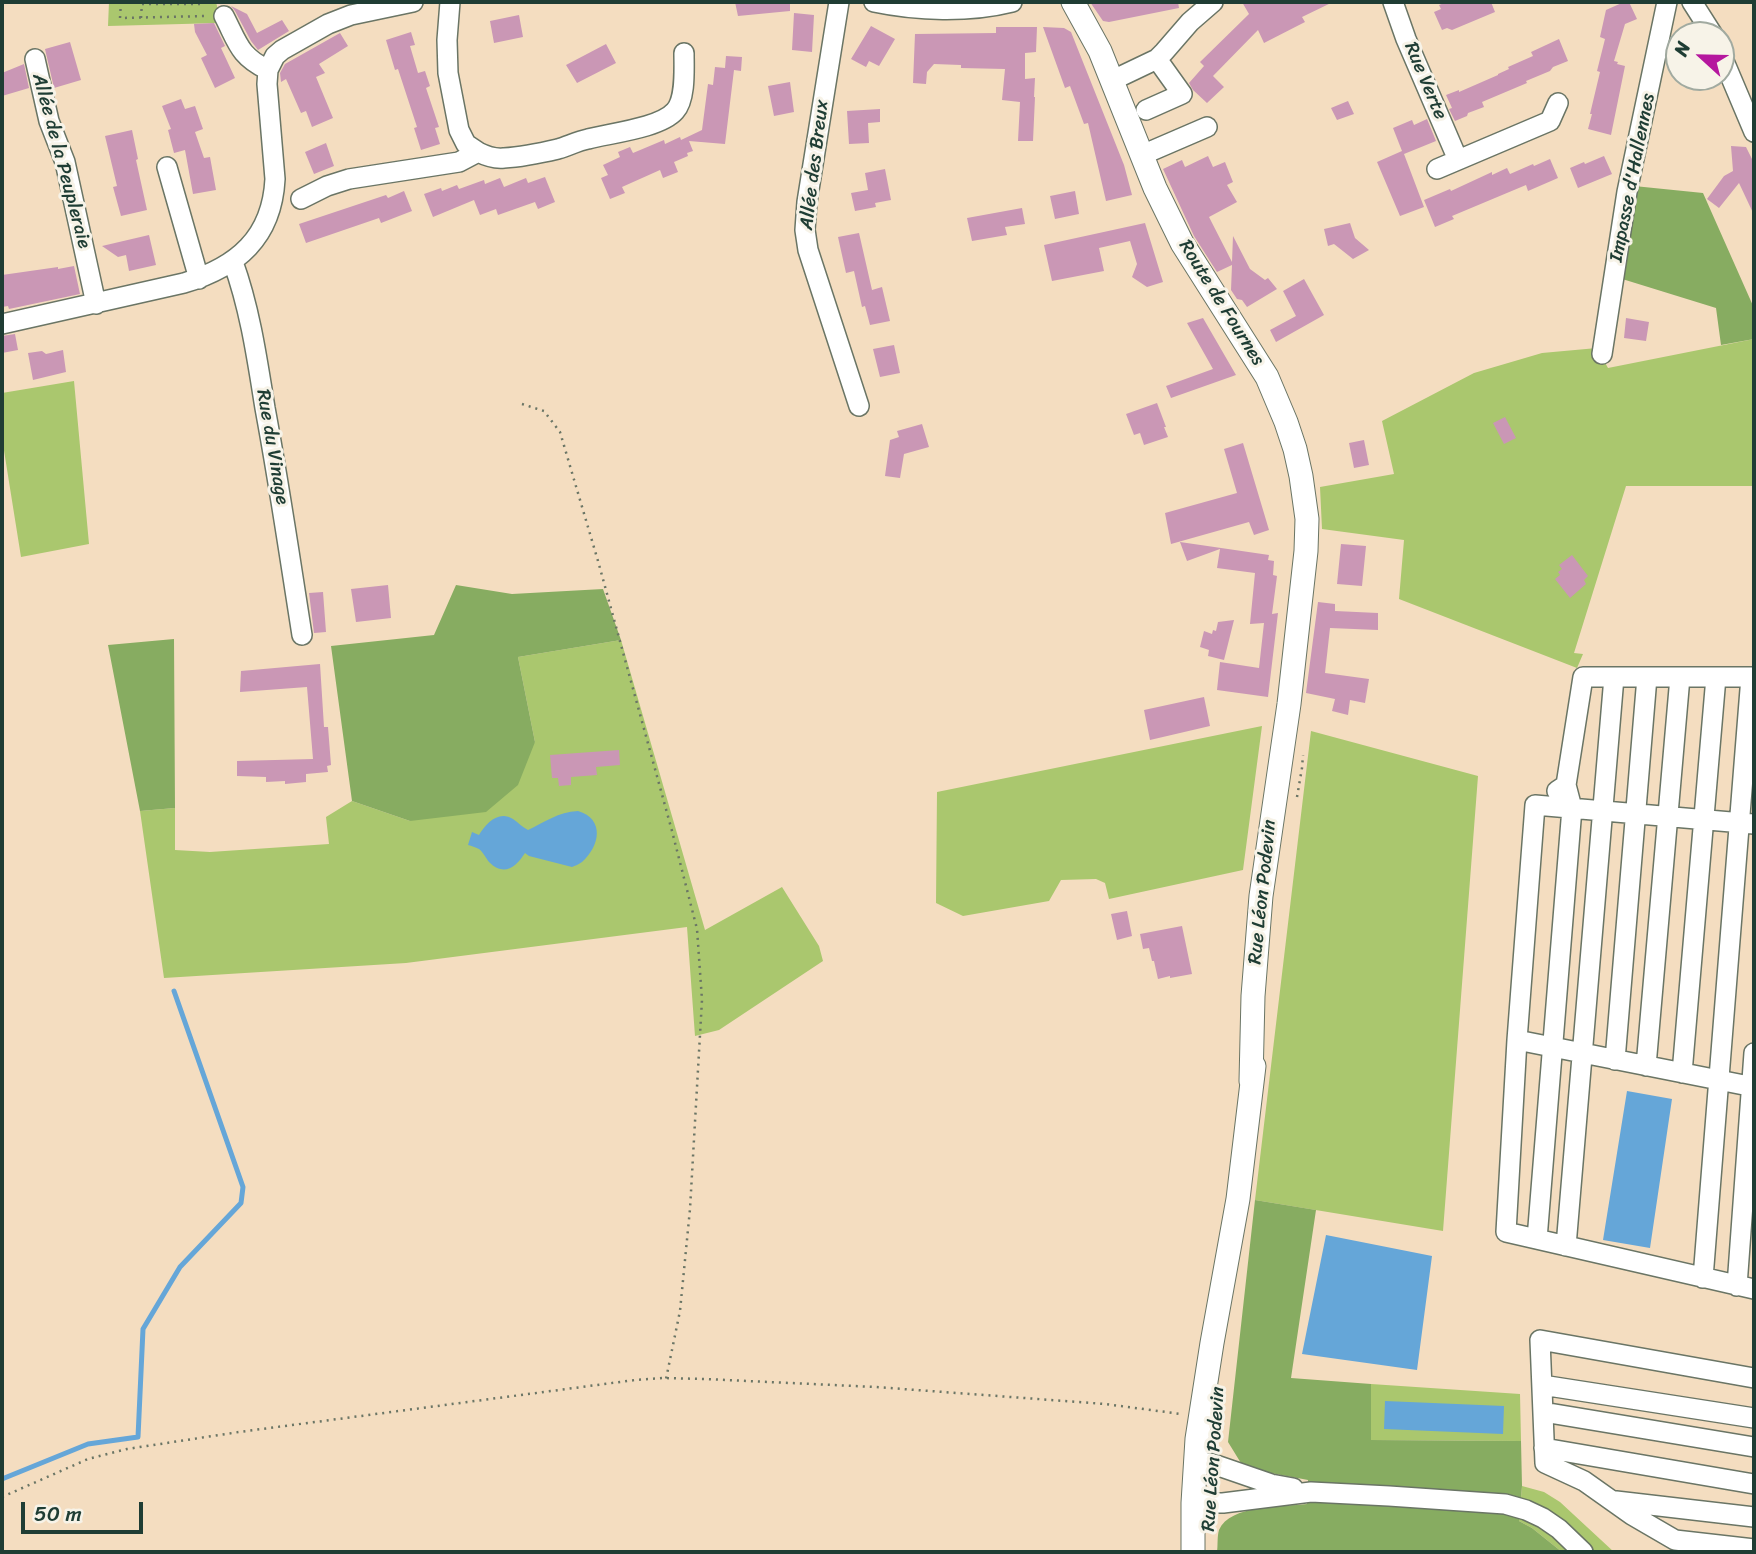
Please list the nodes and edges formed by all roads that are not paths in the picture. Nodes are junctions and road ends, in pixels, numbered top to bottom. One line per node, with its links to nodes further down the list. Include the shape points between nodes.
1 (413, 2): 11 (street)
2 (450, 2): 24 (street, via 449,73 459,130 466,144)
3 (839, 2): 35 (street, Allée des Breux, via 805,230)
4 (873, 2): 5 (street, via 955,9)
5 (1012, 2)
6 (1073, 2): 18 (main road, Route de Fournes)
7 (1213, 2): 16 (street)
8 (1667, 2): 34 (street, Impasse d'Hallennes, via 1629,181)
9 (1692, 2): 13 (street)
10 (1395, 3): 26 (street, Rue Verte)
11 (352, 8): 17 (street, via 282,50)
12 (224, 16): 17 (street, via 244,54)
13 (1704, 21)
14 (684, 53): 24 (street, via 680,103 669,116 545,151 503,158)
15 (35, 59): 32 (street, Allée de la Peupleraie, via 49,121 65,162)
16 (1157, 59): 18 (street); 21 (street, via 1182,94)
17 (268, 70): 30 (street, via 274,191 256,237)
18 (1112, 80): 25 (main road, Route de Fournes)
19 (1735, 87): 23 (street)
20 (1558, 103): 26 (street, via 1550,121)
21 (1146, 110)
22 (1207, 127): 25 (street)
23 (1754, 132)
24 (478, 152): 29 (street, via 459,162 337,182)
25 (1142, 155): 36 (main road, Route de Fournes, via 1182,243 1261,366 1286,422 1307,519)
26 (1458, 160): 28 (street)
27 (167, 167): 31 (street)
28 (1437, 169)
29 (301, 199)
30 (233, 262): 31 (street); 37 (street, Rue du Vinage, via 248,312)
31 (199, 279): 32 (street)
32 (96, 304): 33 (street)
33 (2, 324)
34 (1602, 354)
35 (859, 406)
36 (1299, 619): 60 (main road, Rue Léon Podevin, via 1266,980)
37 (302, 635)
38 (1615, 677): 39 (street); 43 (street, via 1583,677); 46 (street)
39 (1647, 677): 40 (street); 47 (street)
40 (1680, 677): 41 (street); 48 (street)
41 (1716, 677): 42 (street); 49 (street)
42 (1753, 677): 50 (street)
43 (1566, 785): 44 (street); 45 (street)
44 (1535, 806): 45 (street); 51 (street)
45 (1572, 808): 46 (street); 52 (street)
46 (1603, 811): 47 (street); 53 (street)
47 (1636, 814): 48 (street); 55 (street)
48 (1667, 817): 49 (street); 56 (street)
49 (1704, 820): 50 (street); 57 (street)
50 (1747, 823): 58 (street)
51 (1517, 1040): 52 (street); 61 (street, via 1506,1232)
52 (1552, 1047): 53 (street); 61 (street)
53 (1582, 1053): 55 (street); 62 (street)
54 (1754, 1053): 59 (street)
55 (1615, 1060): 56 (street)
56 (1646, 1066): 57 (street)
57 (1682, 1073): 58 (street)
58 (1719, 1080): 59 (street); 63 (street)
59 (1753, 1087): 64 (street)
60 (1238, 1199): 71 (main road, Rue Léon Podevin, via 1232,1279); 71 (main road, Rue Léon Podevin, via 1200,1417)
61 (1537, 1239): 62 (street)
62 (1566, 1246): 63 (street)
63 (1703, 1278): 64 (street)
64 (1746, 1287)
65 (1754, 1378): 66 (street, via 1540,1340)
66 (1542, 1385): 67 (street); 68 (street)
67 (1543, 1412): 69 (street); 70 (street)
68 (1754, 1418)
69 (1754, 1447)
70 (1544, 1448): 72 (street); 74 (street, via 1545,1463)
71 (1203, 1464): 73 (street); 75 (main road, Rue Léon Podevin)
72 (1754, 1484)
73 (1311, 1492): 75 (street); 80 (street, via 1505,1504 1543,1518)
74 (1611, 1501): 76 (street); 77 (street, via 1675,1540)
75 (1201, 1503): 78 (main road, Rue Léon Podevin); 79 (main road, Rue Léon Podevin)
76 (1754, 1517)
77 (1754, 1549)
78 (1193, 1552)
79 (1208, 1552)
80 (1583, 1552)

